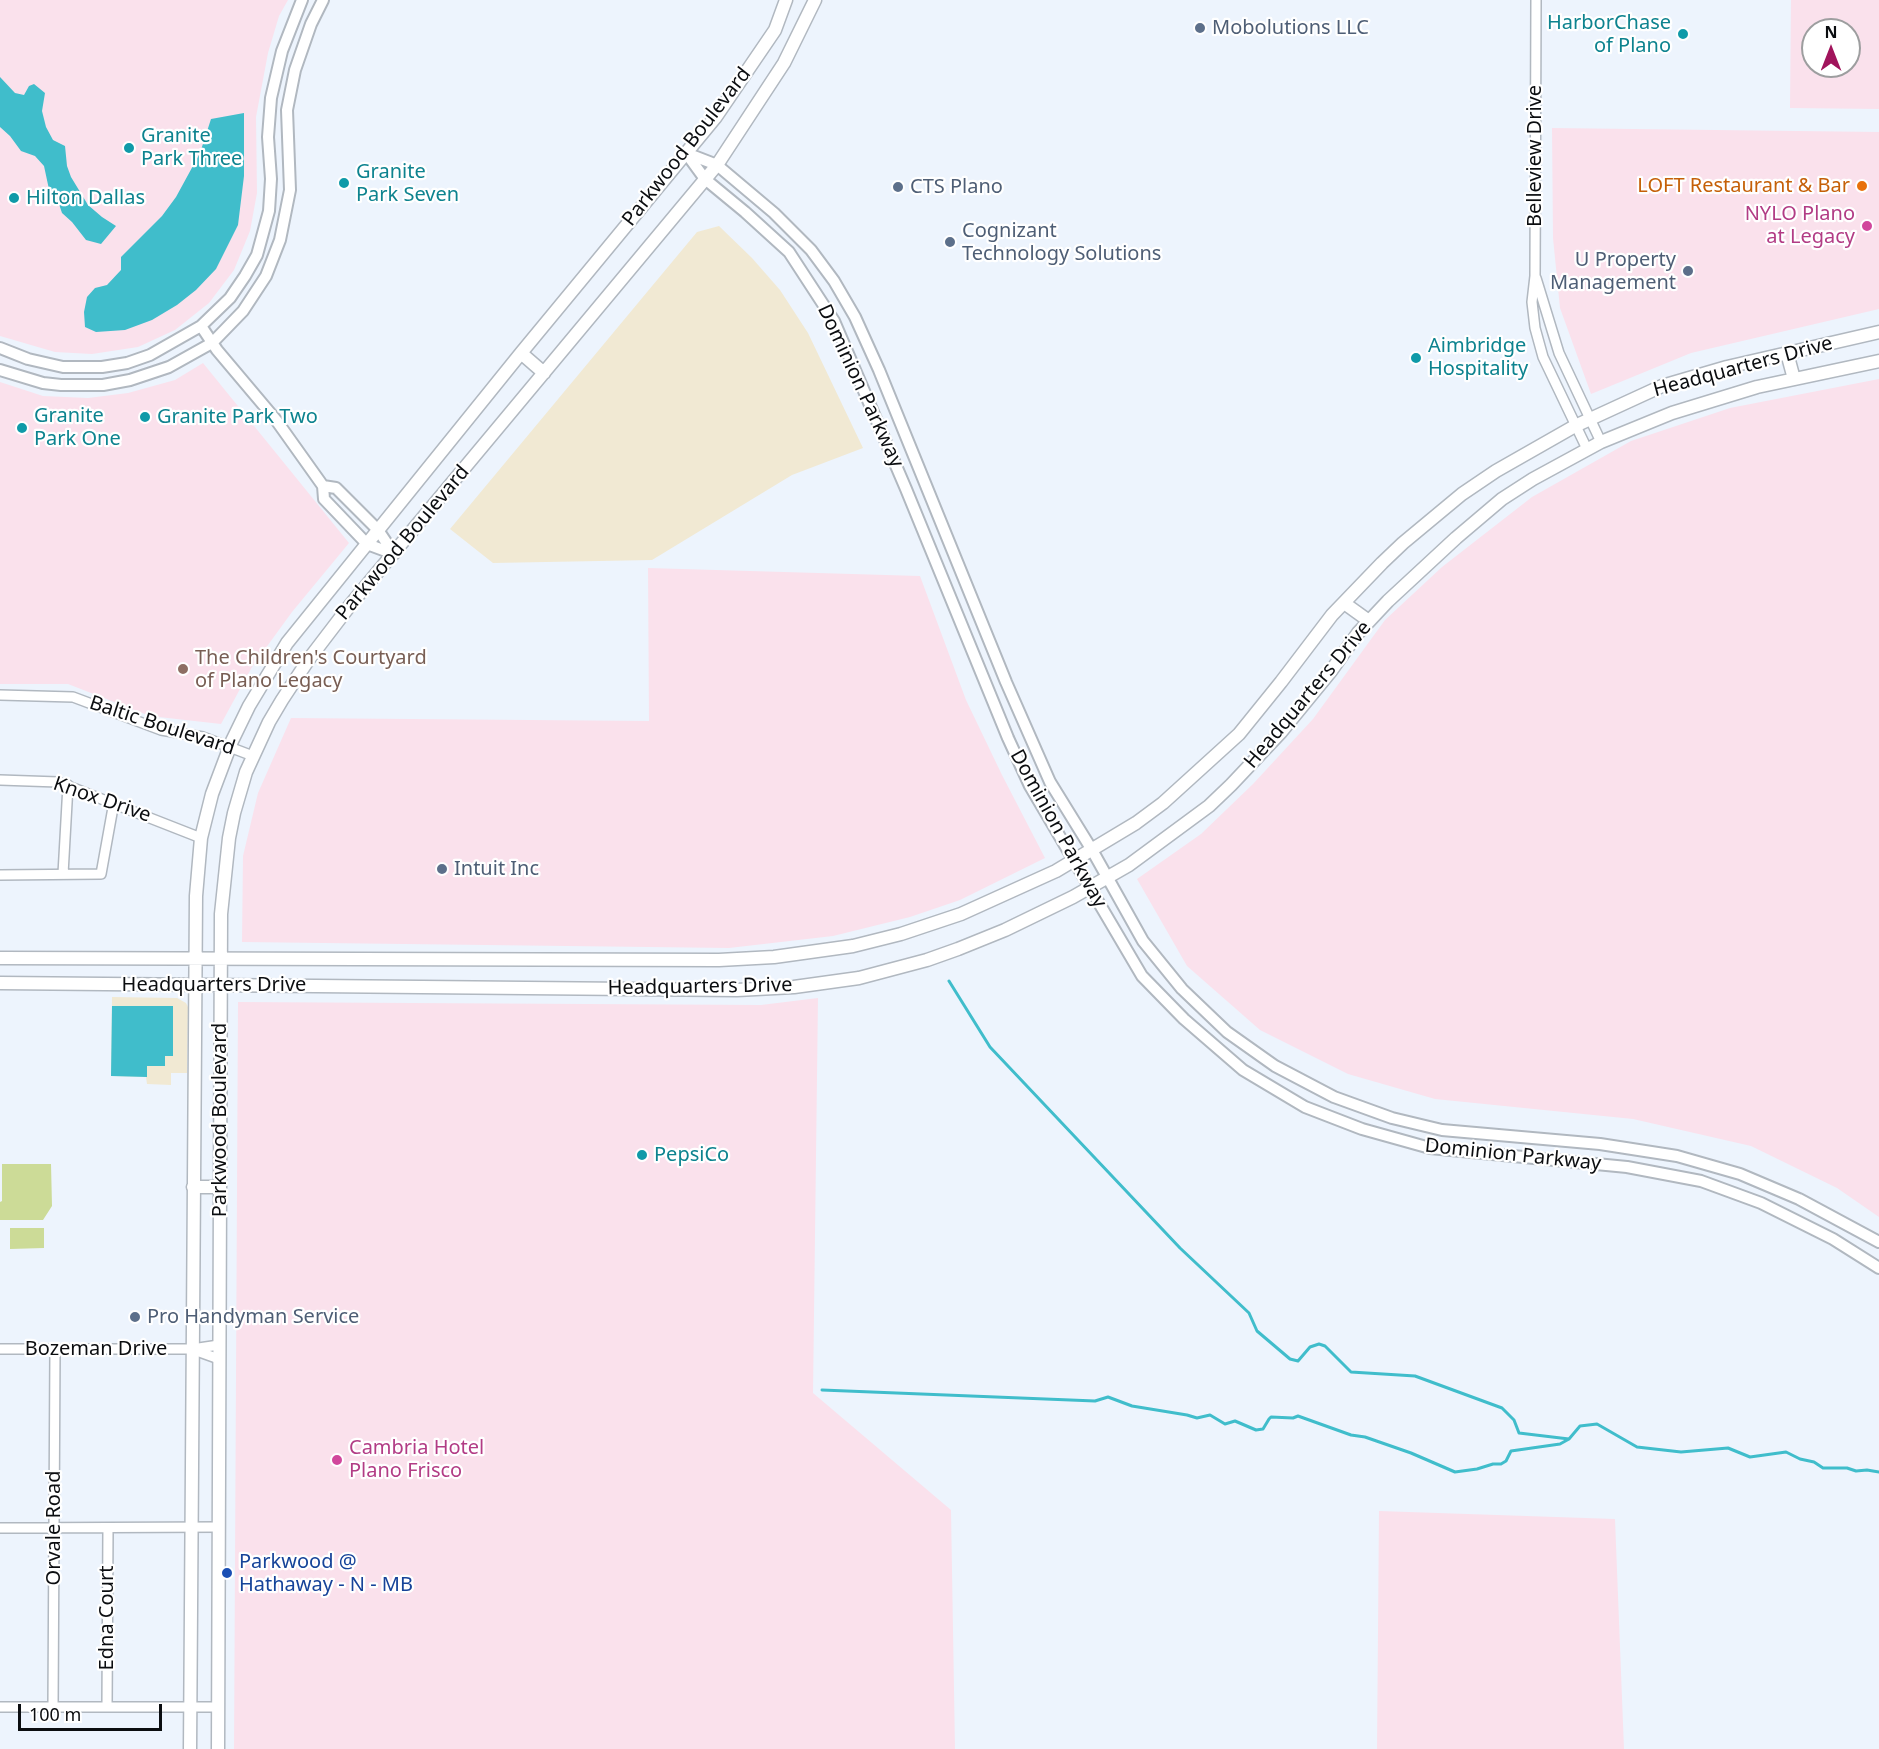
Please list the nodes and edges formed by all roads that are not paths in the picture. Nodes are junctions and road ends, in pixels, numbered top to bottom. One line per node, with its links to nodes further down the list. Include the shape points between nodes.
1 (302, 0): 6 (street, via 282,51)
2 (323, 0): 7 (street, via 311,24)
3 (786, 0): 8 (main road, Parkwood Boulevard, via 775,30 725,105)
4 (815, 0): 9 (main road, Parkwood Boulevard, via 784,63)
5 (1536, 0): 12 (street, Belleview Drive)
6 (273, 89): 7 (street); 14 (street, via 268,137 269,211 257,255 230,298)
7 (290, 94): 16 (street, via 290,190 280,240 266,276 243,311)
8 (686, 153): 9 (street, Dominion Parkway); 10 (street, Dominion Parkway); 18 (main road, Parkwood Boulevard)
9 (717, 165): 10 (main road, Parkwood Boulevard); 11 (street, Dominion Parkway, via 774,213 811,250)
10 (705, 179): 13 (street, Dominion Parkway, via 785,247); 23 (main road, Parkwood Boulevard)
11 (830, 276): 13 (street); 36 (street, Dominion Parkway, via 855,317 879,370)
12 (1535, 276): 26 (street, Belleview Drive, via 1559,353); 27 (street, Belleview Drive, via 1535,328 1543,357)
13 (812, 286): 37 (street, Dominion Parkway, via 834,321 856,370)
14 (201, 326): 16 (street); 21 (street, via 138,360 102,367)
15 (1879, 332): 19 (main road, Headquarters Drive)
16 (212, 343): 25 (street, via 145,376 103,384); 30 (street, via 276,420)
17 (0, 348): 21 (street)
18 (521, 353): 23 (main road); 31 (main road, Parkwood Boulevard)
19 (1787, 353): 24 (main road); 26 (main road, Headquarters Drive, via 1662,386)
20 (1879, 361): 24 (main road, Headquarters Drive)
21 (63, 367): 25 (street)
22 (0, 370): 25 (street)
23 (544, 373): 33 (main road, Parkwood Boulevard)
24 (1794, 379): 28 (main road, Headquarters Drive, via 1709,400)
25 (61, 385)
26 (1589, 419): 27 (main road, Headquarters Drive); 28 (street, Belleview Drive)
27 (1575, 426): 29 (street, Belleview Drive); 34 (main road, Headquarters Drive, via 1462,494 1403,543)
28 (1601, 442): 29 (main road, Headquarters Drive)
29 (1587, 449): 35 (main road, Headquarters Drive, via 1502,499 1433,558)
30 (323, 486): 31 (street, via 336,488); 32 (street, via 324,499)
31 (378, 530): 32 (main road, Parkwood Boulevard); 33 (street)
32 (367, 544): 33 (street); 39 (main road, Parkwood Boulevard, via 281,652 256,691)
33 (394, 554): 40 (main road, Parkwood Boulevard, via 309,659 269,722)
34 (1344, 603): 35 (main road); 45 (main road, Headquarters Drive, via 1221,752 1163,803)
35 (1369, 621): 49 (main road, Headquarters Drive, via 1292,720 1231,785 1155,847)
36 (995, 655): 37 (street); 45 (street, Dominion Parkway, via 1050,782)
37 (977, 663): 46 (street, Dominion Parkway, via 1030,786)
38 (0, 695): 39 (street, Baltic Boulevard, via 73,697 161,730 203,737)
39 (230, 747): 40 (street, Baltic Boulevard); 44 (main road, Parkwood Boulevard)
40 (253, 756): 53 (main road, Parkwood Boulevard, via 234,813 226,853)
41 (0, 780): 42 (street, Knox Drive, via 41,780)
42 (68, 785): 43 (street, Knox Drive); 47 (street)
43 (114, 802): 44 (street, Knox Drive); 47 (street, via 100,874)
44 (201, 838): 52 (main road, Parkwood Boulevard)
45 (1092, 850): 46 (main road, Headquarters Drive); 49 (street, Dominion Parkway)
46 (1074, 861): 50 (street, Dominion Parkway); 53 (main road, Headquarters Drive, via 1010,894 901,934 853,946 774,957)
47 (63, 874): 48 (street)
48 (0, 875)
49 (1107, 878): 50 (main road, Headquarters Drive); 57 (street, Dominion Parkway, via 1143,941 1182,989 1227,1032 1275,1066 1334,1096 1392,1118 1442,1130)
50 (1090, 887): 56 (main road, Headquarters Drive, via 1030,919 948,953 859,978 794,987 696,990); 58 (street, Dominion Parkway, via 1142,976 1243,1070 1305,1107 1362,1129 1430,1148)
51 (0, 958): 52 (main road, Headquarters Drive)
52 (195, 959): 53 (main road, Headquarters Drive); 55 (main road, Parkwood Boulevard)
53 (221, 959): 56 (main road, Parkwood Boulevard)
54 (0, 983): 55 (main road, Headquarters Drive)
55 (195, 985): 56 (main road, Headquarters Drive); 61 (main road, Parkwood Boulevard)
56 (221, 985): 62 (main road, Parkwood Boulevard)
57 (1501, 1136): 58 (street); 59 (street, Dominion Parkway, via 1600,1144)
58 (1500, 1156): 60 (street, Dominion Parkway, via 1627,1167)
59 (1706, 1164): 60 (street); 63 (street, Dominion Parkway, via 1799,1199)
60 (1701, 1181): 64 (street, Dominion Parkway, via 1771,1208 1833,1239)
61 (194, 1187): 62 (main road); 68 (main road, Parkwood Boulevard)
62 (220, 1187): 65 (main road, Parkwood Boulevard)
63 (1879, 1242)
64 (1879, 1268)
65 (219, 1345): 68 (street, Bozeman Drive); 69 (main road, Parkwood Boulevard)
66 (0, 1349): 67 (street, Bozeman Drive)
67 (55, 1349): 68 (street, Bozeman Drive); 72 (street, Orvale Road)
68 (192, 1349): 69 (street, Bozeman Drive); 74 (main road, Parkwood Boulevard)
69 (219, 1359): 70 (main road, Parkwood Boulevard)
70 (218, 1527): 74 (street); 79 (main road, Parkwood Boulevard)
71 (0, 1528): 72 (street)
72 (54, 1528): 73 (street); 76 (street, Orvale Road)
73 (108, 1528): 74 (street); 77 (street, Edna Court)
74 (190, 1528): 78 (main road, Parkwood Boulevard)
75 (0, 1707): 76 (street)
76 (53, 1707): 77 (street)
77 (107, 1707): 78 (street)
78 (190, 1707): 79 (street); 80 (main road, Parkwood Boulevard)
79 (218, 1707): 81 (main road, Parkwood Boulevard)
80 (190, 1749)
81 (218, 1749)

